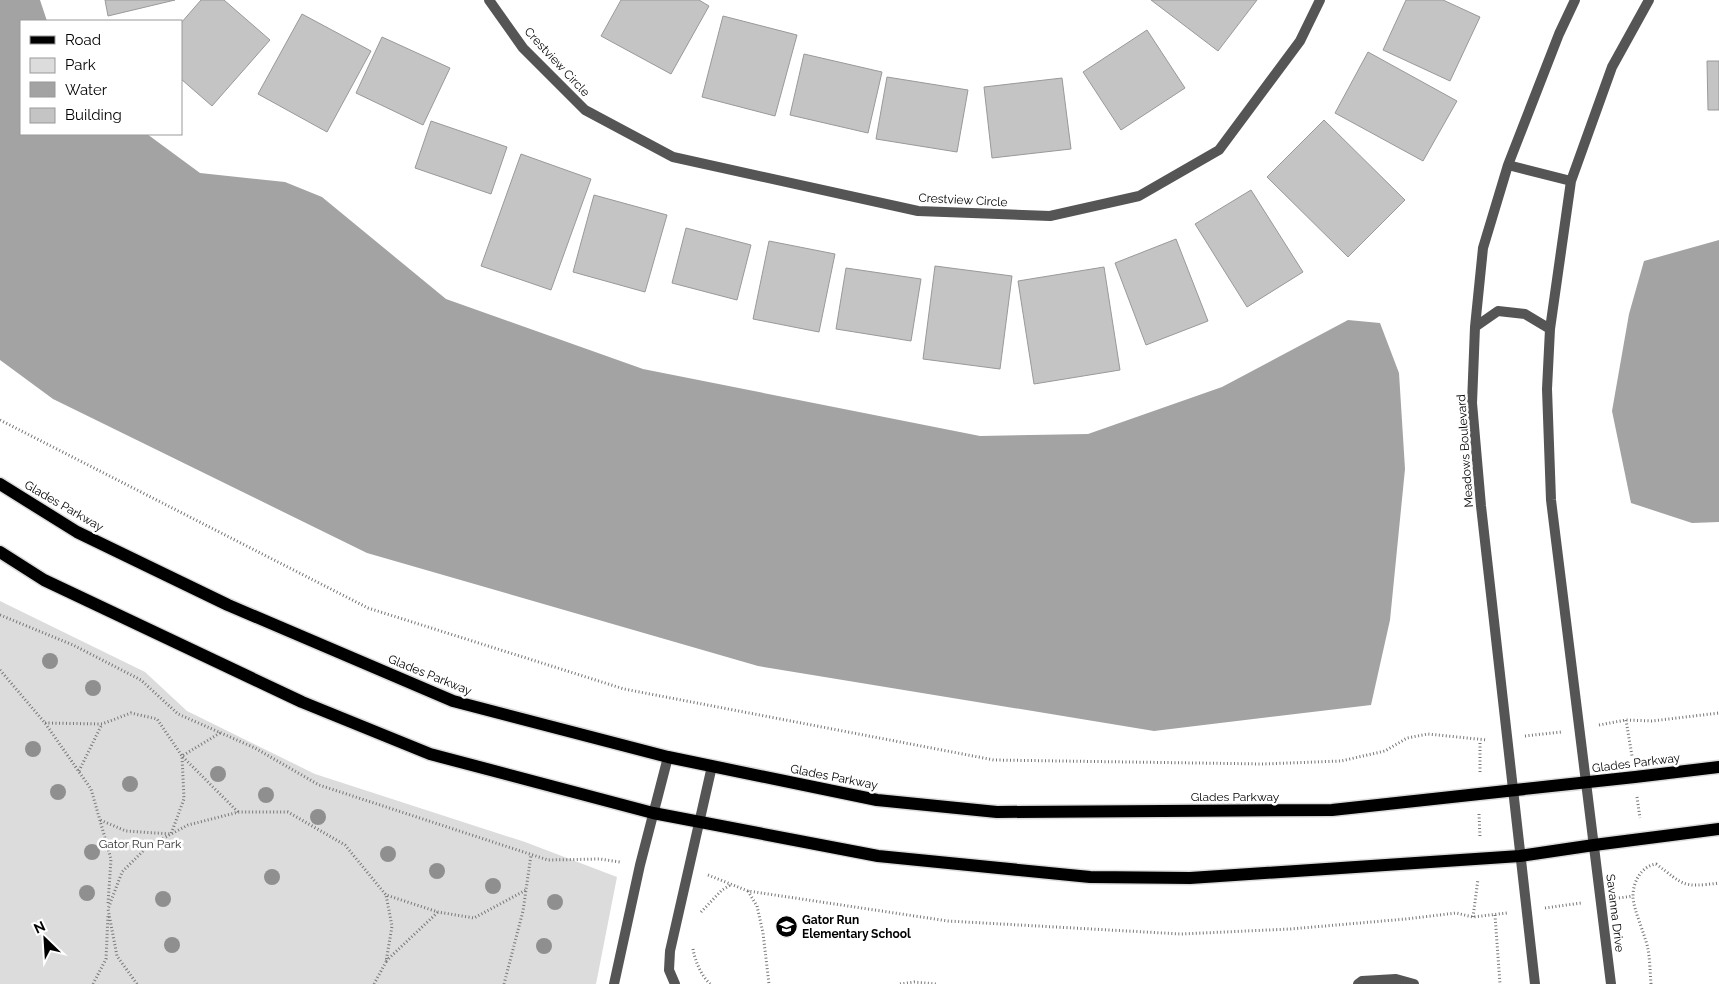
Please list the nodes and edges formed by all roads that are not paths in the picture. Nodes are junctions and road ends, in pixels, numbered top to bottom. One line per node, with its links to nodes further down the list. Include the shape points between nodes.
1 (489, 0): 2 (street, Crestview Circle, via 523,48 585,110 673,157 918,211 1050,216 1139,196 1219,150 1300,41)
2 (1320, 0)
3 (1575, 0): 5 (street, Meadows Boulevard)
4 (1649, 0): 6 (street, via 1612,66)
5 (1508, 165): 6 (street); 7 (street, Meadows Boulevard, via 1483,248)
6 (1571, 182): 8 (street)
7 (1475, 327): 8 (street, via 1498,311 1525,314); 15 (street, Meadows Boulevard, via 1472,403 1480,506)
8 (1550, 329): 14 (street, via 1546,389 1550,500)
9 (0, 484): 11 (main road, Glades Parkway, via 76,532 228,605 453,701)
10 (0, 552): 16 (main road, via 44,580 302,702 430,754)
11 (668, 756): 12 (main road, Glades Parkway); 16 (street)
12 (712, 766): 15 (main road, Glades Parkway, via 877,800 997,812 1332,810); 17 (street)
13 (1719, 767): 14 (main road, Glades Parkway)
14 (1586, 782): 15 (main road, Glades Parkway); 19 (street)
15 (1513, 791): 20 (street, Meadows Boulevard)
16 (653, 813): 17 (main road); 21 (street)
17 (698, 822): 20 (main road, via 878,856 1090,876 1190,878); 22 (street, via 670,951 669,970)
18 (1719, 829): 19 (main road)
19 (1594, 845): 20 (main road); 26 (street, Savanna Drive)
20 (1520, 856): 25 (street)
21 (614, 984)
22 (675, 984)
23 (1358, 984): 24 (street, via 1396,979)
24 (1414, 984)
25 (1535, 984)
26 (1611, 984)

